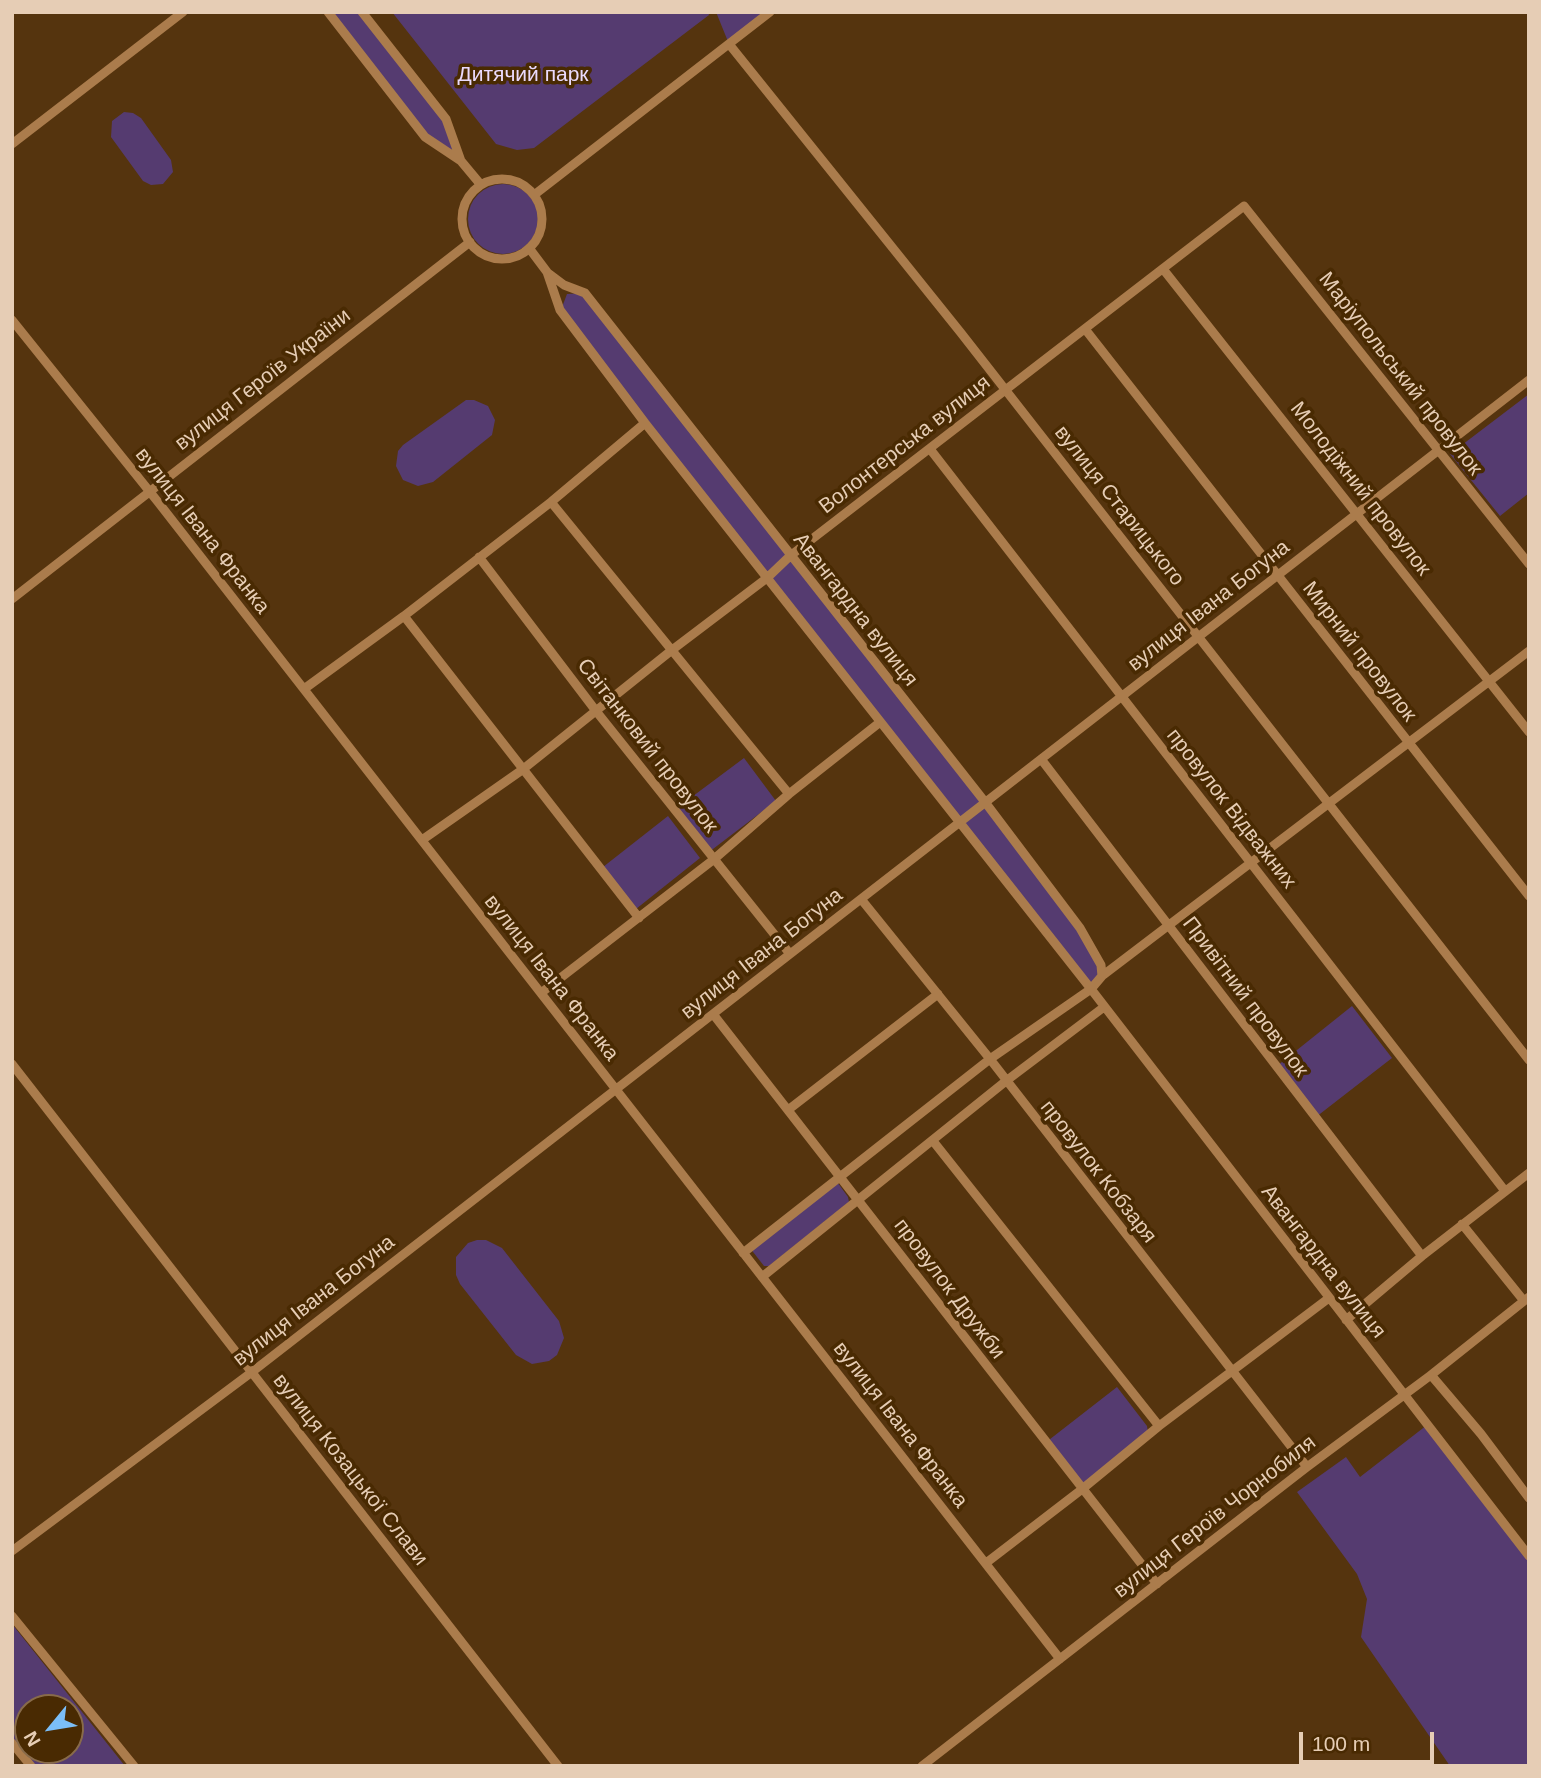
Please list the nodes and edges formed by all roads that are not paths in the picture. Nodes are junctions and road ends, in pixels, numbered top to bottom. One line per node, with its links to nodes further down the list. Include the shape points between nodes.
1 (183, 12): 6 (street)
2 (328, 12): 7 (street, via 425,137)
3 (362, 12): 7 (street, via 446,119)
4 (770, 12): 5 (street)
5 (729, 44): 9 (street); 18 (street, вулиця Старицького)
6 (12, 144)
7 (461, 161): 8 (street)
8 (481, 185): 9 (street, via 509,179); 11 (street, via 464,207 463,226)
9 (534, 195): 12 (street, via 542,223)
10 (1244, 206): 13 (street, Волонтерська вулиця); 21 (street, Маріупольський провулок)
11 (470, 243): 12 (street, via 494,258 512,257); 22 (street, вулиця Героїв України)
12 (529, 248): 14 (street, Авангардна вулиця)
13 (1163, 269): 16 (street, Волонтерська вулиця); 24 (street, Молодіжний провулок)
14 (547, 272): 19 (street, Авангардна вулиця, via 561,310); 25 (street, Авангардна вулиця, via 584,293)
15 (12, 320): 22 (street, вулиця Івана Франка)
16 (1085, 329): 18 (street, Волонтерська вулиця); 28 (street, Мирний провулок)
17 (1529, 380): 21 (street, вулиця Івана Богуна)
18 (1006, 390): 20 (street, Волонтерська вулиця); 32 (street, вулиця Старицького)
19 (645, 423): 23 (street); 29 (street, Авангардна вулиця)
20 (930, 449): 25 (street, Волонтерська вулиця); 37 (street, провулок Відважних)
21 (1438, 450): 24 (street, вулиця Івана Богуна); 27 (street, Маріупольський провулок)
22 (149, 491): 30 (street, вулиця Героїв України); 36 (street, вулиця Івана Франка)
23 (551, 502): 26 (street); 33 (street)
24 (1357, 513): 28 (street, вулиця Івана Богуна); 35 (street, Молодіжний провулок)
25 (790, 556): 29 (street, Волонтерська вулиця); 45 (street, Авангардна вулиця)
26 (479, 557): 31 (street); 38 (street, Світанковий провулок)
27 (1529, 564)
28 (1277, 575): 32 (street, вулиця Івана Богуна); 41 (street, Мирний провулок)
29 (767, 578): 33 (street, Волонтерська вулиця); 39 (street, Авангардна вулиця)
30 (12, 599)
31 (404, 616): 36 (street); 43 (street)
32 (1198, 636): 37 (street, вулиця Івана Богуна); 46 (street, вулиця Старицького)
33 (672, 650): 38 (street, Волонтерська вулиця); 44 (street)
34 (1529, 651): 35 (street)
35 (1489, 682): 40 (street, Молодіжний провулок); 41 (street)
36 (304, 689): 48 (street, вулиця Івана Франка)
37 (1121, 696): 42 (street, вулиця Івана Богуна); 50 (street, провулок Відважних)
38 (597, 711): 43 (street, Волонтерська вулиця); 49 (street, Світанковий провулок)
39 (879, 723): 44 (street); 47 (street, Авангардна вулиця)
40 (1529, 732)
41 (1408, 744): 46 (street); 51 (street, Мирний провулок)
42 (1041, 759): 45 (street, вулиця Івана Богуна); 54 (street, Привітний провулок)
43 (522, 770): 48 (street, Волонтерська вулиця); 53 (street)
44 (789, 794): 49 (street)
45 (985, 802): 47 (street, вулиця Івана Богуна); 56 (street, Авангардна вулиця, via 1080,928 1101,965)
46 (1329, 804): 50 (street); 63 (street, вулиця Старицького)
47 (958, 823): 52 (street, вулиця Івана Богуна); 57 (street, Авангардна вулиця)
48 (422, 840): 58 (street, вулиця Івана Франка)
49 (713, 860): 53 (street); 55 (street, Світанковий провулок)
50 (1251, 864): 54 (street); 71 (street, провулок Відважних)
51 (1529, 896)
52 (861, 899): 55 (street, вулиця Івана Богуна); 59 (street, провулок Кобзаря)
53 (639, 918): 58 (street)
54 (1170, 926): 56 (street); 75 (street, Привітний провулок)
55 (790, 954): 61 (street, вулиця Івана Богуна)
56 (1102, 976): 57 (street)
57 (1091, 989): 60 (street, Авангардна вулиця); 62 (street)
58 (541, 993): 66 (street, вулиця Івана Франка)
59 (938, 994): 62 (street, провулок Кобзаря); 67 (street)
60 (1104, 1007): 65 (street); 77 (street, Авангардна вулиця)
61 (713, 1014): 66 (street, вулиця Івана Богуна); 67 (street, провулок Дружби)
62 (990, 1059): 65 (street, провулок Кобзаря); 70 (street)
63 (1529, 1060)
64 (12, 1064): 81 (street, вулиця Козацької Слави)
65 (1006, 1082): 68 (street); 80 (street, провулок Кобзаря)
66 (616, 1089): 74 (street, вулиця Івана Франка); 81 (street, вулиця Івана Богуна)
67 (788, 1110): 70 (street, провулок Дружби)
68 (933, 1141): 72 (street); 84 (street)
69 (1529, 1173): 71 (street)
70 (841, 1177): 72 (street, провулок Дружби); 74 (street)
71 (1505, 1191): 73 (street)
72 (859, 1200): 76 (street); 86 (street, провулок Дружби)
73 (1462, 1224): 75 (street); 78 (street)
74 (743, 1253): 76 (street, вулиця Івана Франка)
75 (1422, 1256): 79 (street)
76 (762, 1277): 90 (street, вулиця Івана Франка)
77 (1329, 1298): 79 (street, Авангардна вулиця); 80 (street)
78 (1526, 1299): 82 (street, вулиця Героїв Чорнобиля)
79 (1346, 1320): 83 (street, Авангардна вулиця)
80 (1231, 1371): 84 (street); 85 (street, провулок Кобзаря)
81 (252, 1372): 88 (street, вулиця Івана Богуна); 97 (street, вулиця Козацької Слави)
82 (1431, 1375): 83 (street, вулиця Героїв Чорнобиля); 87 (street)
83 (1404, 1395): 85 (street, вулиця Героїв Чорнобиля); 89 (street, Авангардна вулиця)
84 (1159, 1426): 86 (street)
85 (1307, 1467): 91 (street, вулиця Героїв Чорнобиля)
86 (1081, 1490): 90 (street); 91 (street, провулок Дружби)
87 (1529, 1498)
88 (12, 1551)
89 (1529, 1556)
90 (986, 1563): 93 (street, вулиця Івана Франка)
91 (1157, 1584): 93 (street, вулиця Героїв Чорнобиля)
92 (12, 1616): 96 (street)
93 (1060, 1659): 98 (street, вулиця Героїв Чорнобиля)
94 (12, 1742): 95 (street)
95 (31, 1766)
96 (134, 1766)
97 (558, 1766)
98 (922, 1766)

